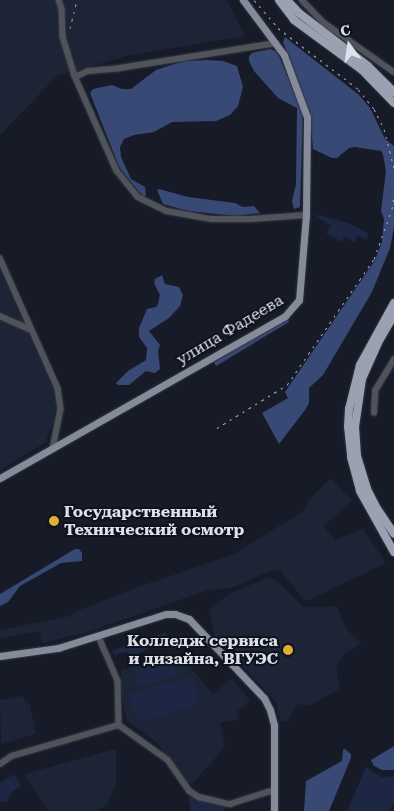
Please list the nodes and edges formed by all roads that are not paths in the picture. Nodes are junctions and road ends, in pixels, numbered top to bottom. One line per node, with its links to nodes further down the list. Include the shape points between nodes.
1 (58, 0): 8 (street, via 66,48)
2 (243, 0): 6 (main road, улица Фадеева)
3 (279, 0): 10 (highway, via 294,20 362,70)
4 (287, 0): 9 (highway, via 299,14 368,66)
5 (302, 0): 7 (street, via 323,22)
6 (276, 43): 8 (street, via 88,71); 11 (main road, улица Фадеева, via 291,71 307,117)
7 (394, 72)
8 (76, 77): 11 (street, via 117,171 147,203 167,211 211,219)
9 (394, 92)
10 (394, 103)
11 (306, 215): 19 (main road, улица Фадеева, via 302,286 299,300 289,312)
12 (0, 258): 16 (street)
13 (394, 303): 22 (highway, via 360,365 348,426 351,457 360,491)
14 (394, 315): 21 (highway, via 362,379 355,427 357,456 367,489)
15 (0, 316): 16 (street)
16 (31, 330): 19 (street, via 58,388 61,403)
17 (394, 359): 18 (street, via 375,390)
18 (374, 413)
19 (53, 449): 20 (main road, улица Фадеева)
20 (0, 478)
21 (394, 534)
22 (394, 552)
23 (99, 637): 24 (main road, via 40,652); 25 (street, via 118,681); 27 (main road, via 171,614 182,615 193,622 268,705 274,725)
24 (0, 656)
25 (119, 725): 26 (street, via 12,756); 27 (street, via 168,760 190,791 199,797 230,804)
26 (0, 764)
27 (274, 790): 28 (main road)
28 (274, 811)

